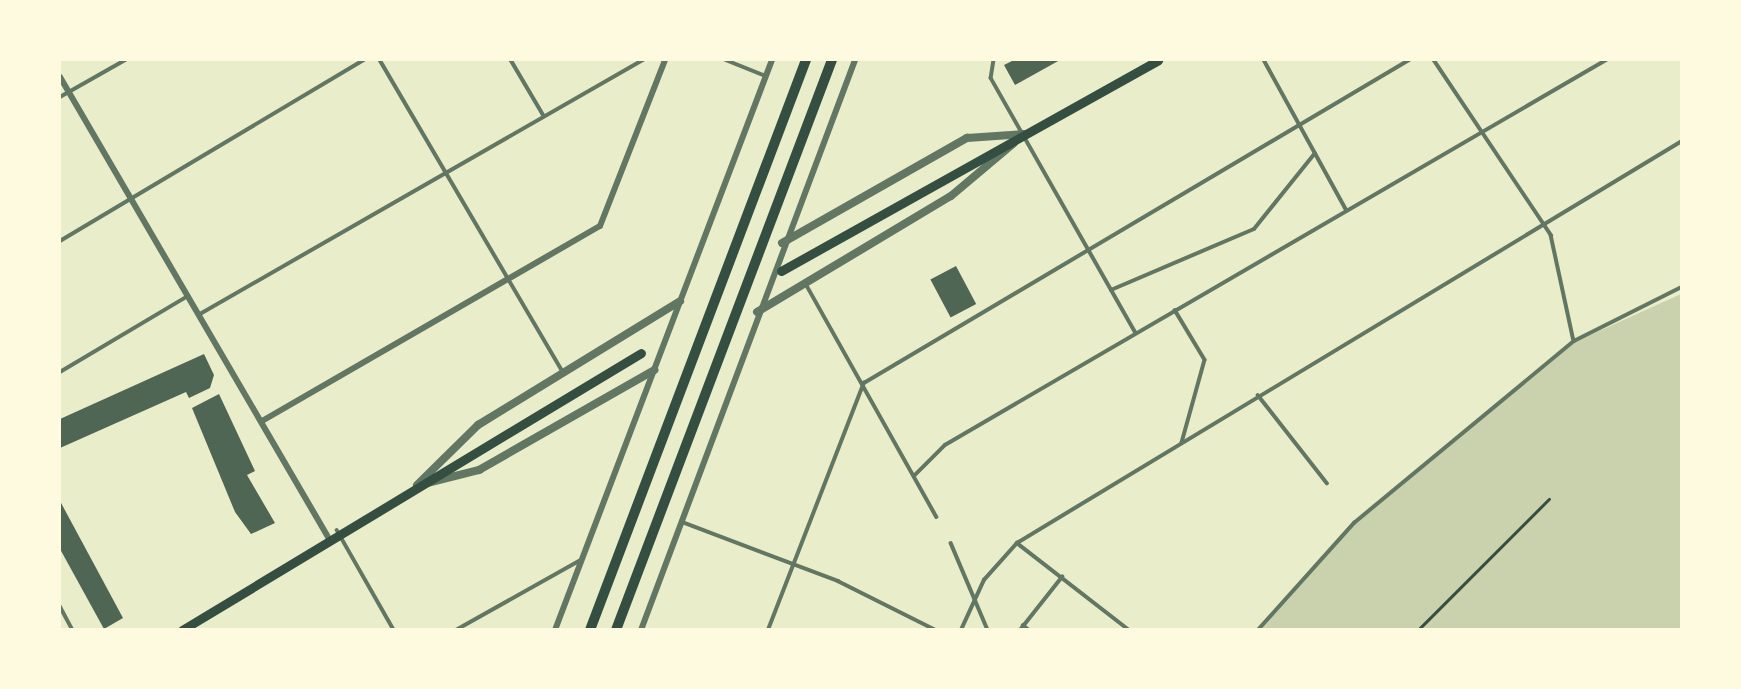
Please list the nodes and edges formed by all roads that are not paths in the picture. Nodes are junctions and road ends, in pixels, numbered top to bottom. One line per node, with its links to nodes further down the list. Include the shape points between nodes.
1 (125, 60): 20 (lane)
2 (364, 60): 29 (lane)
3 (380, 60): 28 (lane)
4 (511, 60): 22 (lane)
5 (643, 60): 22 (lane)
6 (665, 60): 36 (street, via 600,226)
7 (726, 60): 18 (lane)
8 (772, 60): 18 (street)
9 (806, 60): 75 (highway)
10 (832, 60): 76 (highway)
11 (855, 60): 33 (street)
12 (994, 60): 25 (lane, via 991,78)
13 (1158, 60): 25 (main road)
14 (1265, 60): 23 (lane)
15 (1409, 60): 23 (lane)
16 (1434, 60): 24 (lane)
17 (1606, 60): 24 (lane)
18 (766, 76): 41 (street)
19 (60, 78): 20 (street)
20 (69, 92): 21 (lane); 29 (street)
21 (60, 97)
22 (544, 116): 28 (lane)
23 (1303, 122): 27 (lane); 34 (lane)
24 (1482, 131): 30 (lane); 31 (lane)
25 (1024, 134): 33 (street, via 967,138); 34 (lane); 35 (main road); 37 (street, via 951,196)
26 (1682, 141): 31 (lane)
27 (1315, 153): 30 (lane); 39 (lane, via 1254,229)
28 (446, 174): 36 (lane); 44 (lane)
29 (132, 197): 32 (lane); 40 (street)
30 (1346, 209): 42 (lane)
31 (1542, 224): 46 (lane, via 1551,235); 52 (lane)
32 (60, 241)
33 (782, 243): 43 (street)
34 (1088, 249): 39 (lane); 51 (lane)
35 (781, 271)
36 (508, 279): 50 (lane); 53 (street)
37 (806, 283): 43 (street); 51 (lane)
38 (1682, 287): 46 (lane)
39 (1111, 290): 45 (lane)
40 (190, 295): 44 (street); 49 (lane)
41 (680, 301): 48 (street); 50 (street)
42 (1175, 310): 45 (lane); 54 (lane, via 1205,360)
43 (757, 312): 59 (street)
44 (200, 314): 53 (street)
45 (1136, 333): 55 (lane, via 945,445)
46 (1574, 341): 84 (lane, via 1361,516)
47 (641, 353): 57 (main road)
48 (654, 370): 57 (street, via 479,470); 64 (street)
49 (60, 372)
50 (563, 372): 57 (street, via 478,425)
51 (864, 383): 55 (lane); 65 (lane)
52 (1258, 395): 54 (lane); 56 (lane)
53 (262, 421): 61 (street)
54 (1181, 445): 63 (lane)
55 (915, 475): 58 (lane)
56 (1327, 483)
57 (417, 485): 60 (main road)
58 (937, 517)
59 (682, 522): 65 (lane); 77 (street)
60 (337, 530): 61 (main road); 72 (lane)
61 (328, 537): 71 (main road)
62 (951, 543): 67 (lane)
63 (1017, 543): 66 (lane); 67 (lane, via 993,566)
64 (581, 560): 73 (lane); 74 (street)
65 (793, 563): 78 (lane); 79 (lane)
66 (1062, 577): 69 (lane); 83 (lane)
67 (975, 598): 80 (lane); 81 (lane)
68 (60, 606): 70 (lane)
69 (1021, 627): 82 (lane)
70 (73, 629)
71 (182, 629)
72 (394, 629)
73 (456, 629)
74 (555, 629)
75 (590, 629)
76 (616, 629)
77 (641, 629)
78 (768, 629)
79 (936, 629)
80 (961, 629)
81 (988, 629)
82 (1028, 629)
83 (1126, 629)
84 (1258, 629)

